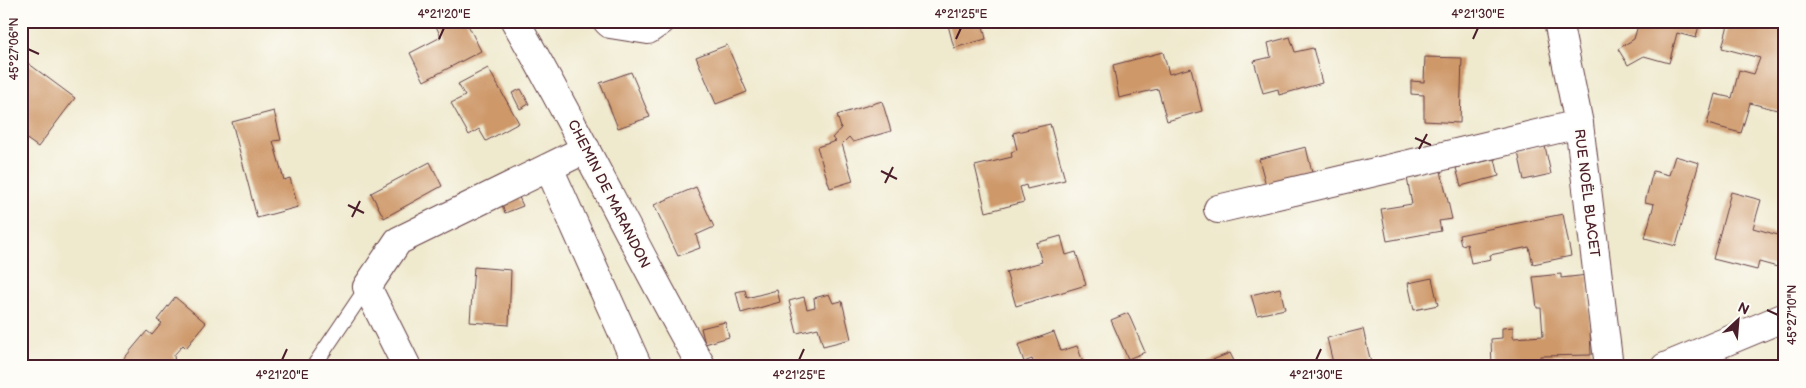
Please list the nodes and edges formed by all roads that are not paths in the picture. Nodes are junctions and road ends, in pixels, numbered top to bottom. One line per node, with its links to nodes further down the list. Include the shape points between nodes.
1 (515, 21): 6 (street, CHEMIN DE MARANDON)
2 (607, 21): 3 (street, via 648,30)
3 (661, 21)
4 (1558, 21): 5 (street, RUE NOËL BLACET)
5 (1579, 124): 8 (street); 15 (street, RUE NOËL BLACET)
6 (586, 149): 7 (street); 14 (street, CHEMIN DE MARANDON, via 660,294)
7 (549, 168): 9 (street, via 398,241); 13 (street)
8 (1218, 209)
9 (368, 287): 11 (lane); 12 (street)
10 (1785, 317): 16 (street)
11 (312, 367)
12 (407, 367)
13 (638, 367)
14 (702, 367)
15 (1609, 367)
16 (1665, 367)

